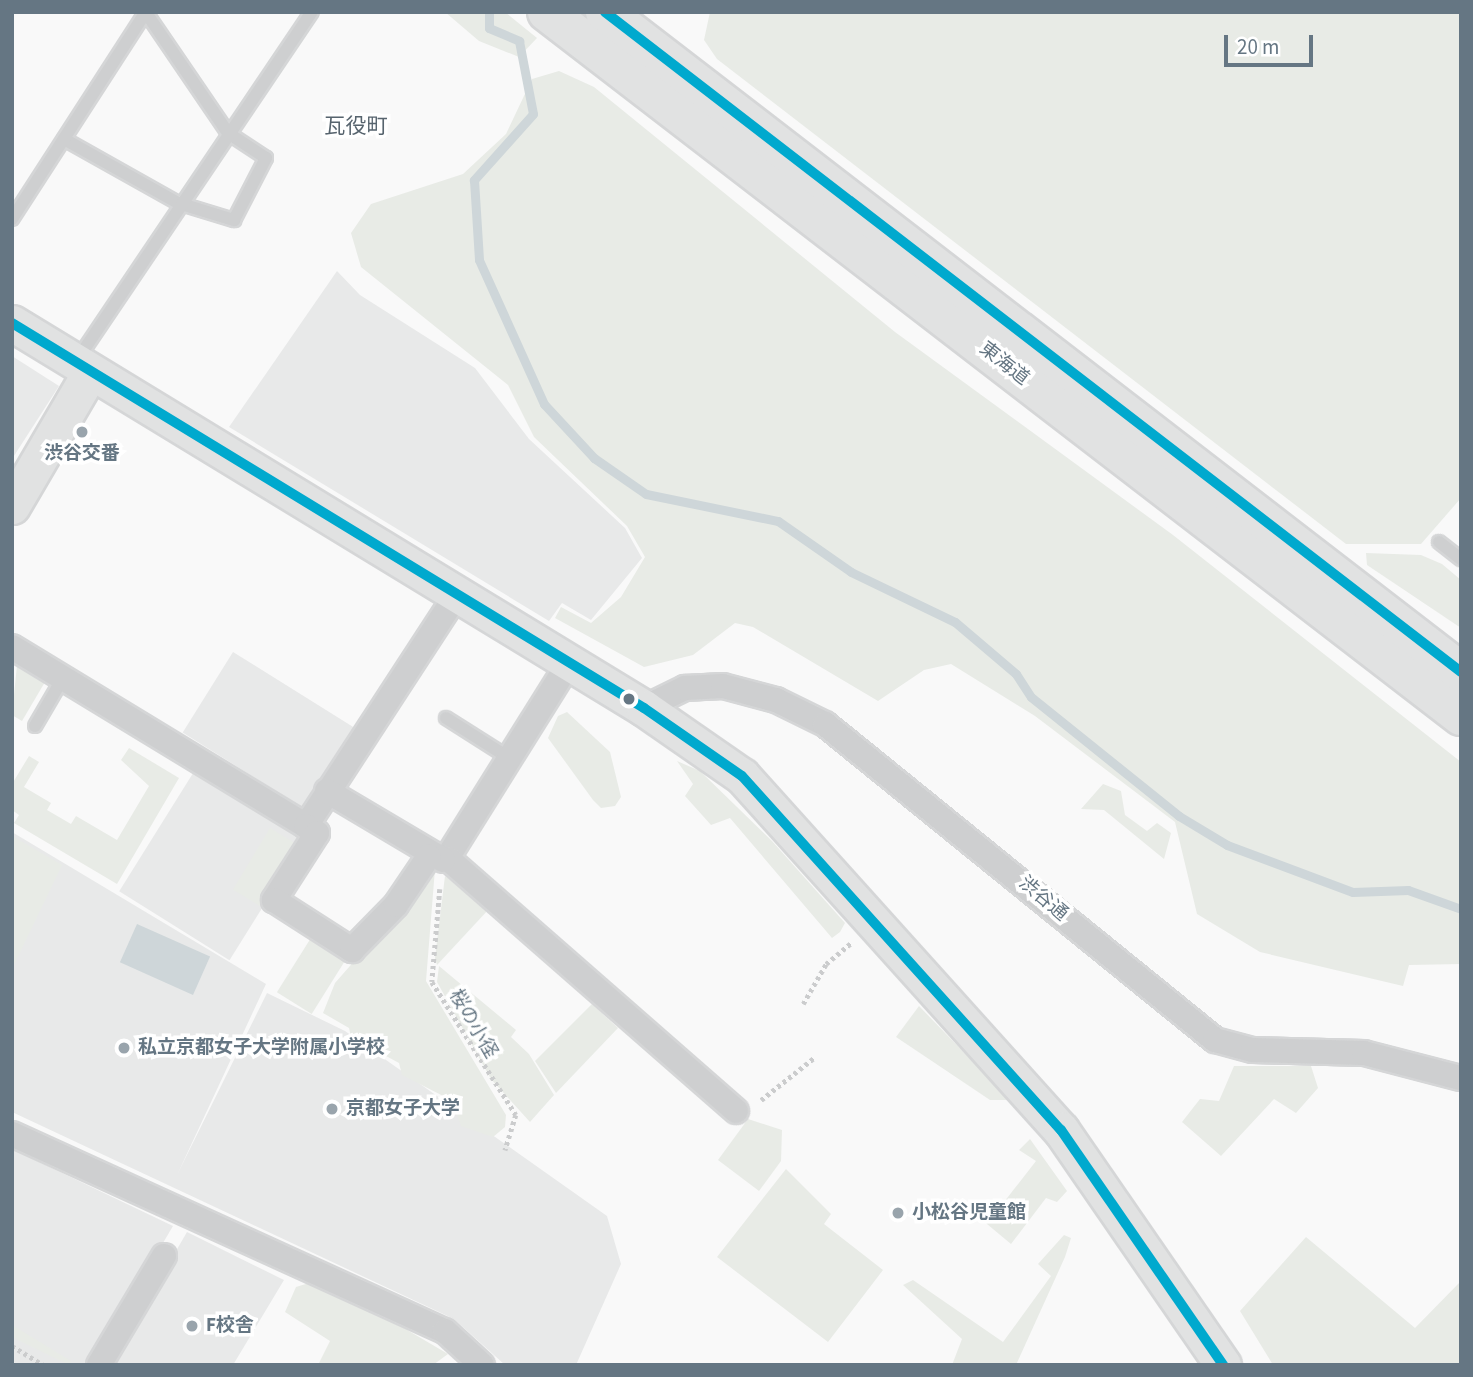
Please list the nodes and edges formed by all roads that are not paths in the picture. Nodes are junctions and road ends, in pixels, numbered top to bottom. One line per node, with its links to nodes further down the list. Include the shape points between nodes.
1 (146, 12): 5 (lane); 6 (lane)
2 (312, 12): 5 (lane)
3 (547, 12): 20 (highway, 東海道)
4 (605, 12): 17 (highway, 東海道)
5 (228, 133): 7 (lane); 7 (lane, via 266,159 234,220)
6 (64, 139): 7 (lane); 8 (lane)
7 (178, 203): 10 (lane)
8 (12, 219)
9 (12, 323): 10 (main road)
10 (82, 369): 11 (main road); 14 (main road)
11 (12, 506)
12 (1439, 542): 13 (lane)
13 (1461, 559)
14 (455, 597): 16 (main road); 24 (street)
15 (12, 646): 18 (street)
16 (569, 663): 19 (main road); 23 (street)
17 (1461, 672)
18 (63, 678): 22 (lane); 25 (street)
19 (644, 708): 27 (street, 渋谷通, via 685,688 723,686 776,700 825,724 1214,1040 1253,1050 1364,1053); 33 (main road, via 711,752 769,803 989,1047 1101,1182)
20 (1461, 716)
21 (446, 718): 23 (lane)
22 (35, 726)
23 (509, 758): 26 (street)
24 (327, 791): 25 (street); 26 (street)
25 (306, 826): 26 (street, via 317,833 274,900 352,950)
26 (440, 858): 28 (street)
27 (1461, 1078)
28 (746, 1107)
29 (12, 1134): 32 (street, via 445,1331)
30 (164, 1256): 31 (street)
31 (99, 1365)
32 (482, 1365)
33 (1223, 1365)

